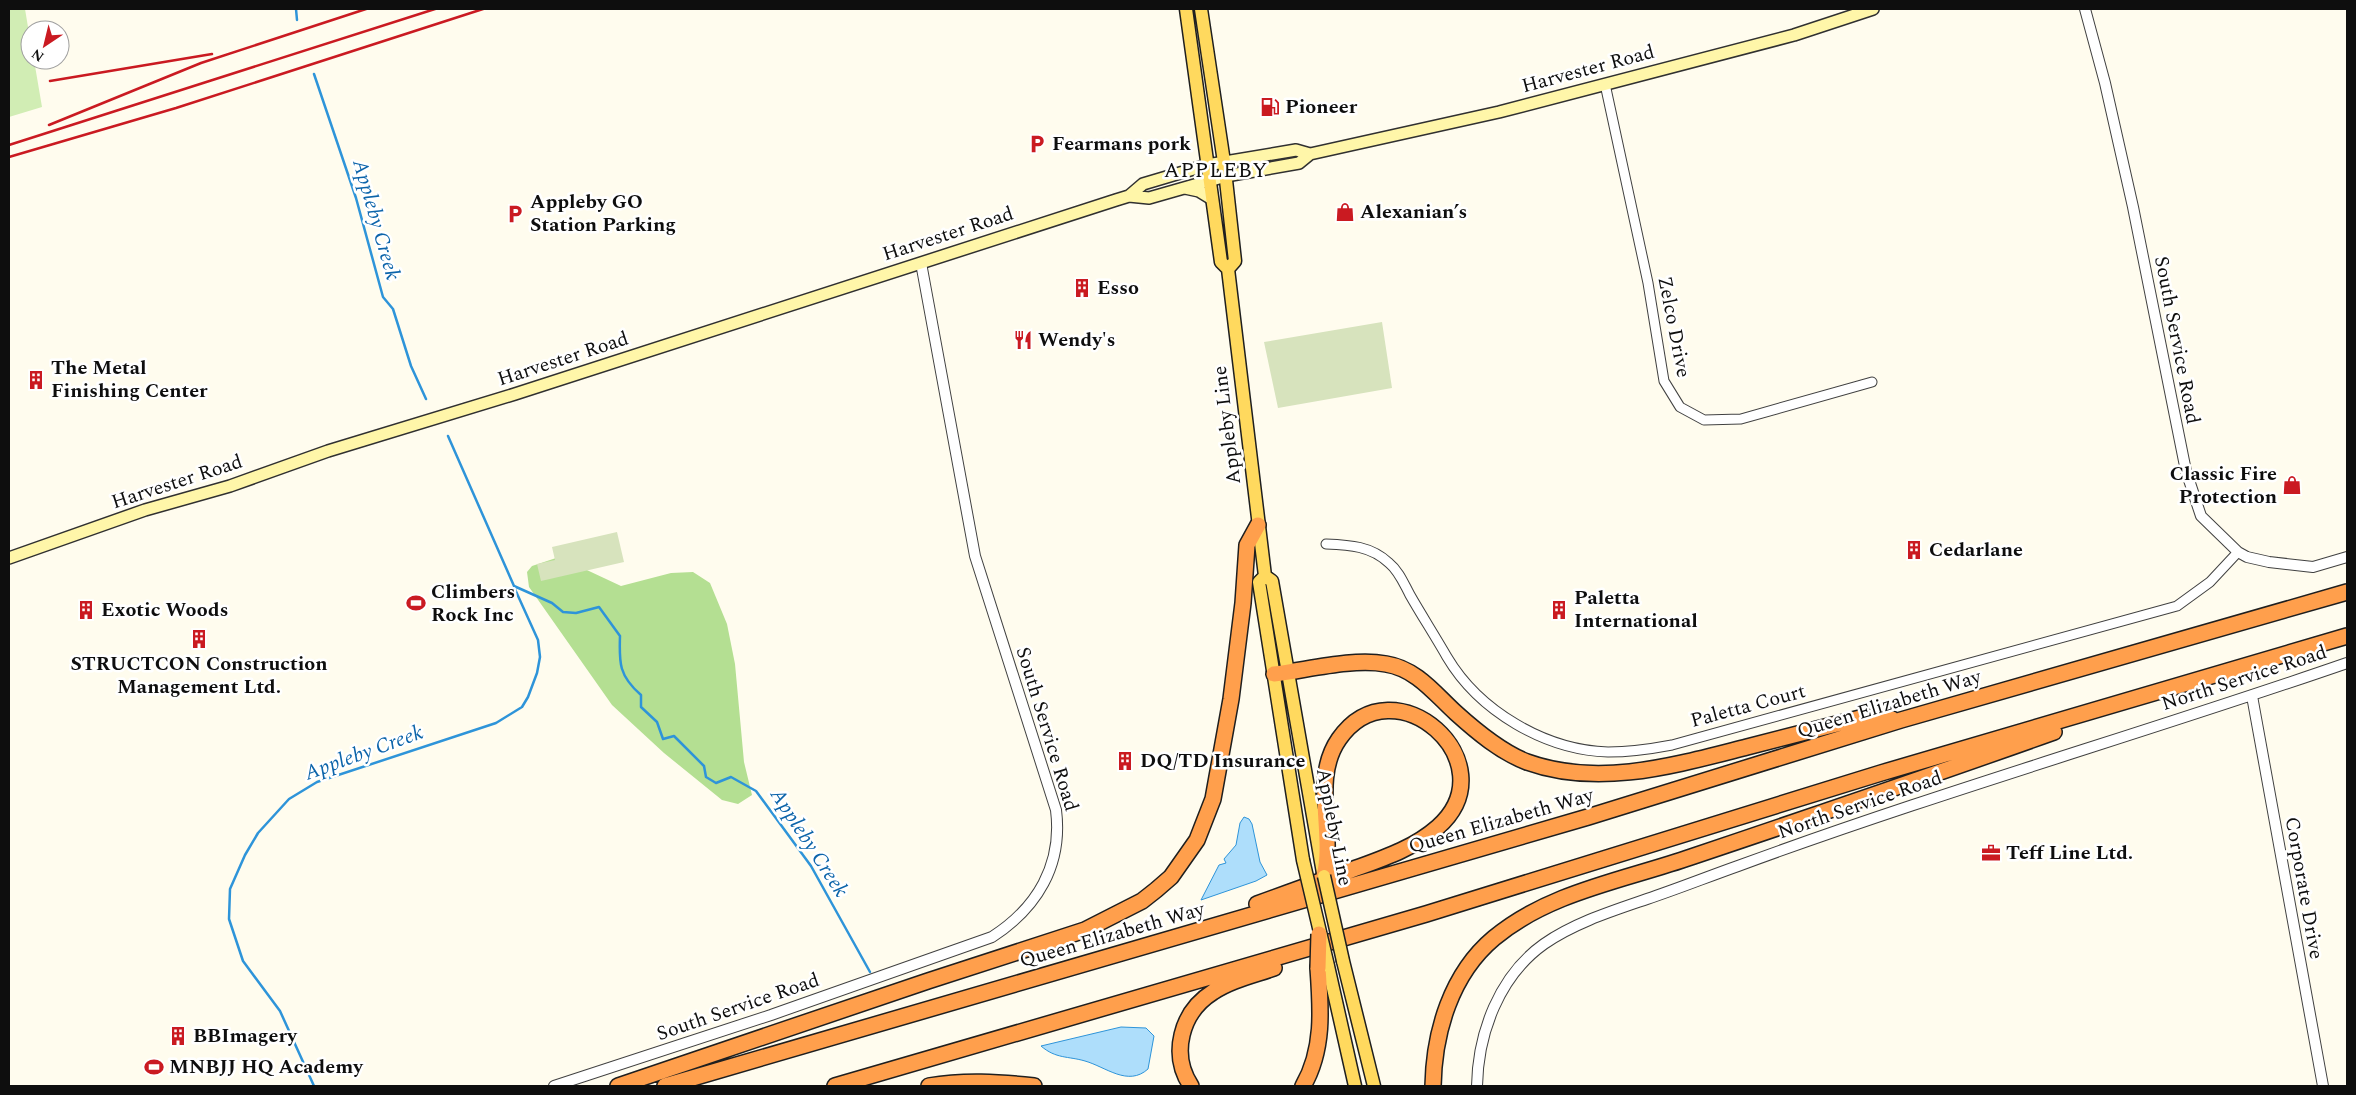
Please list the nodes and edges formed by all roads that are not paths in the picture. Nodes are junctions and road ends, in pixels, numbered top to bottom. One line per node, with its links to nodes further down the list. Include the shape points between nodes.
1 (1186, 9): 8 (main road, Appleby Line)
2 (1201, 9): 7 (main road, Appleby Line)
3 (1873, 9): 5 (main road, Harvester Road, via 1794,35)
4 (2085, 9): 19 (street, South Service Road, via 2133,207 2186,471 2201,516)
5 (1605, 84): 6 (main road, Harvester Road, via 1499,112); 16 (street, Zelco Drive, via 1648,283 1664,382 1680,407 1704,420 1742,419)
6 (1310, 154): 7 (main road, Harvester Road, via 1296,150); 9 (main road, Harvester Road, via 1299,163)
7 (1224, 162): 8 (main road, Harvester Road); 9 (main road, Appleby Line)
8 (1207, 165): 10 (main road, Appleby Line); 12 (main road, Harvester Road, via 1143,184)
9 (1226, 176): 10 (main road, Harvester Road); 15 (main road, Appleby Line, via 1235,261)
10 (1210, 180): 11 (main road, Harvester Road); 13 (main road, Appleby Line)
11 (1184, 188): 12 (main road, Harvester Road, via 1150,198); 13 (main road, via 1199,191)
12 (1129, 196): 14 (main road, Harvester Road)
13 (1212, 199): 15 (main road, Appleby Line, via 1221,262)
14 (921, 263): 21 (main road, Harvester Road, via 328,451 230,486 145,510); 35 (street, South Service Road, via 975,556 1056,810 1059,831 1049,874 1020,915 992,937 771,1015)
15 (1228, 269): 17 (main road, Appleby Line)
16 (1872, 382)
17 (1258, 525): 25 (main road, Appleby Line, via 1264,576 1272,581); 36 (highway, via 1247,544 1243,606 1213,799 1197,840 1171,877 1126,910 1085,930)
18 (1326, 544): 19 (street, Paletta Court, via 1358,545 1390,563 1455,672 1504,716 1531,732 1562,744 1607,752 1672,745 2177,606 2210,582)
19 (2238, 552): 20 (street, South Service Road, via 2269,562 2313,567)
20 (2347, 557)
21 (9, 558)
22 (2347, 592): 28 (highway, Queen Elizabeth Way)
23 (2347, 636): 27 (highway)
24 (2347, 663): 26 (street, North Service Road)
25 (1280, 673): 28 (highway, via 1343,665 1387,664 1416,676 1481,734 1511,754 1558,770 1586,773 1611,774 1699,759 1864,717); 29 (main road, Appleby Line); 33 (main road, Appleby Line, bridge, via 1302,860)
26 (2252, 696): 46 (street, North Service Road, via 2069,753 1786,848 1604,914 1574,928 1544,944 1507,982 1485,1029); 47 (street, Corporate Drive)
27 (2138, 697): 31 (highway); 45 (highway, via 2111,711 1905,785 1579,893 1532,912 1493,939 1458,984 1441,1026)
28 (1901, 720): 32 (highway, Queen Elizabeth Way, via 1588,817)
29 (1323, 853): 30 (highway); 32 (highway, via 1329,758 1344,732 1372,714 1396,711 1420,717 1439,730 1456,758 1460,785 1450,814 1438,827 1408,847 1383,858 1243,909)
30 (1324, 876): 44 (main road, Appleby Line, bridge)
31 (1426, 914): 38 (highway); 41 (highway, via 1222,986 1211,993 1188,1020 1180,1040 1181,1062)
32 (1204, 929): 37 (highway, Queen Elizabeth Way)
33 (1319, 934): 34 (highway, bridge)
34 (1323, 967): 42 (highway, via 1316,1058); 43 (main road)
35 (554, 1086)
36 (618, 1086)
37 (665, 1086)
38 (835, 1086)
39 (929, 1086): 40 (highway, via 953,1082)
40 (1034, 1086)
41 (1191, 1086)
42 (1303, 1086)
43 (1355, 1086)
44 (1374, 1086)
45 (1434, 1086)
46 (1477, 1086)
47 (2323, 1086)

